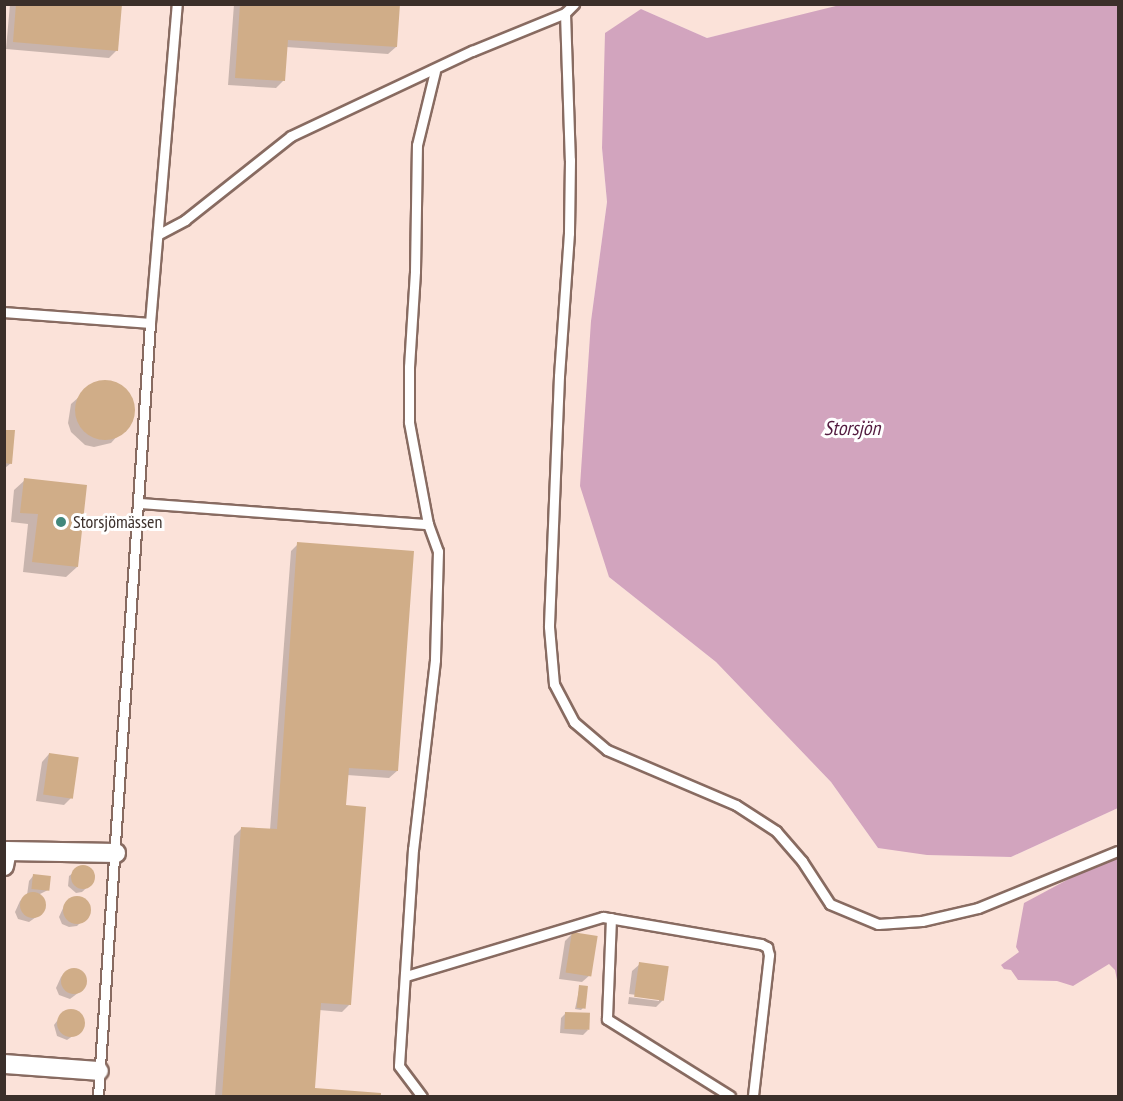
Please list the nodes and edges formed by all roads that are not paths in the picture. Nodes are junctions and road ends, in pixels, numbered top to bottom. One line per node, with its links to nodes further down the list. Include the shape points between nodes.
1 (177, 4): 5 (lane)
2 (574, 4): 3 (lane)
3 (565, 13): 4 (lane, via 472,51); 10 (lane, via 569,233 549,627 554,684 574,722 607,750 726,800 776,831 802,861 830,904 878,924 922,921 978,908)
4 (435, 71): 5 (lane, via 291,136 185,220); 9 (lane, via 417,145 409,367 409,422)
5 (159, 234): 7 (lane)
6 (4, 312): 7 (lane)
7 (150, 323): 8 (lane)
8 (140, 503): 9 (lane); 11 (lane)
9 (428, 524): 14 (lane, via 438,551 435,660 413,849)
10 (1119, 851)
11 (116, 854): 12 (street, via 7,851); 16 (lane)
12 (4, 867)
13 (611, 918): 14 (lane, via 603,917); 19 (lane, via 607,1019); 20 (lane, via 767,947 770,955)
14 (406, 976): 18 (lane, via 399,1066)
15 (4, 1064): 16 (street)
16 (99, 1071): 17 (lane)
17 (98, 1096)
18 (422, 1096)
19 (730, 1096)
20 (753, 1096)

